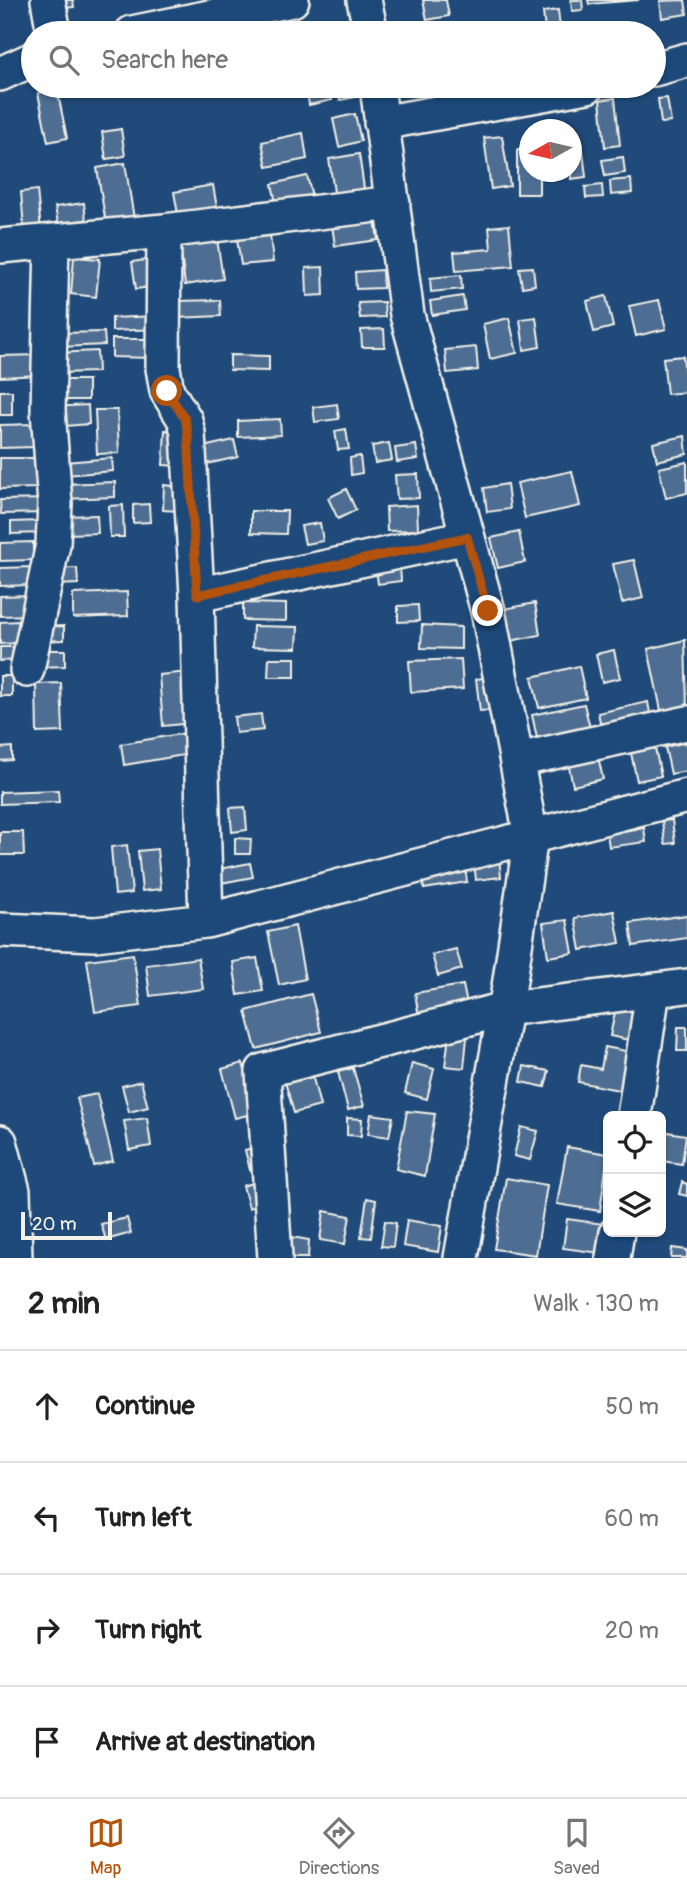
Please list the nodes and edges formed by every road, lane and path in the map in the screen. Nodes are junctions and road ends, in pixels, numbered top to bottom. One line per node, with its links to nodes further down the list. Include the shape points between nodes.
1 (48, 0): 5 (street)
2 (292, 0): 4 (street)
3 (364, 0): 6 (street)
4 (163, 13)
5 (52, 21)
6 (368, 21)
7 (687, 60): 9 (street)
8 (21, 64): 10 (street)
9 (666, 66)
10 (0, 74)
11 (379, 98): 13 (street)
12 (521, 98): 13 (street)
13 (382, 123): 14 (street)
14 (393, 203): 15 (street); 18 (street, via 407,315)
15 (164, 231): 16 (street); 19 (street, via 163,368 167,391 185,419 188,433)
16 (52, 243): 17 (street); 20 (street, via 48,410 53,544)
17 (0, 246)
18 (467, 537): 19 (street); 22 (street, via 488,611)
19 (197, 595): 25 (street)
20 (27, 670)
21 (687, 723): 22 (street)
22 (517, 760): 24 (street)
23 (687, 796): 24 (street)
24 (531, 836): 25 (street); 29 (street)
25 (206, 921): 26 (street, via 95,934)
26 (0, 930)
27 (687, 986): 28 (street)
28 (653, 990): 29 (street); 30 (street)
29 (505, 1009): 34 (street, via 263,1070); 35 (street)
30 (635, 1111)
31 (0, 1142): 33 (street, via 13,1191)
32 (616, 1237): 36 (street)
33 (15, 1258)
34 (275, 1258)
35 (461, 1258)
36 (613, 1258)

